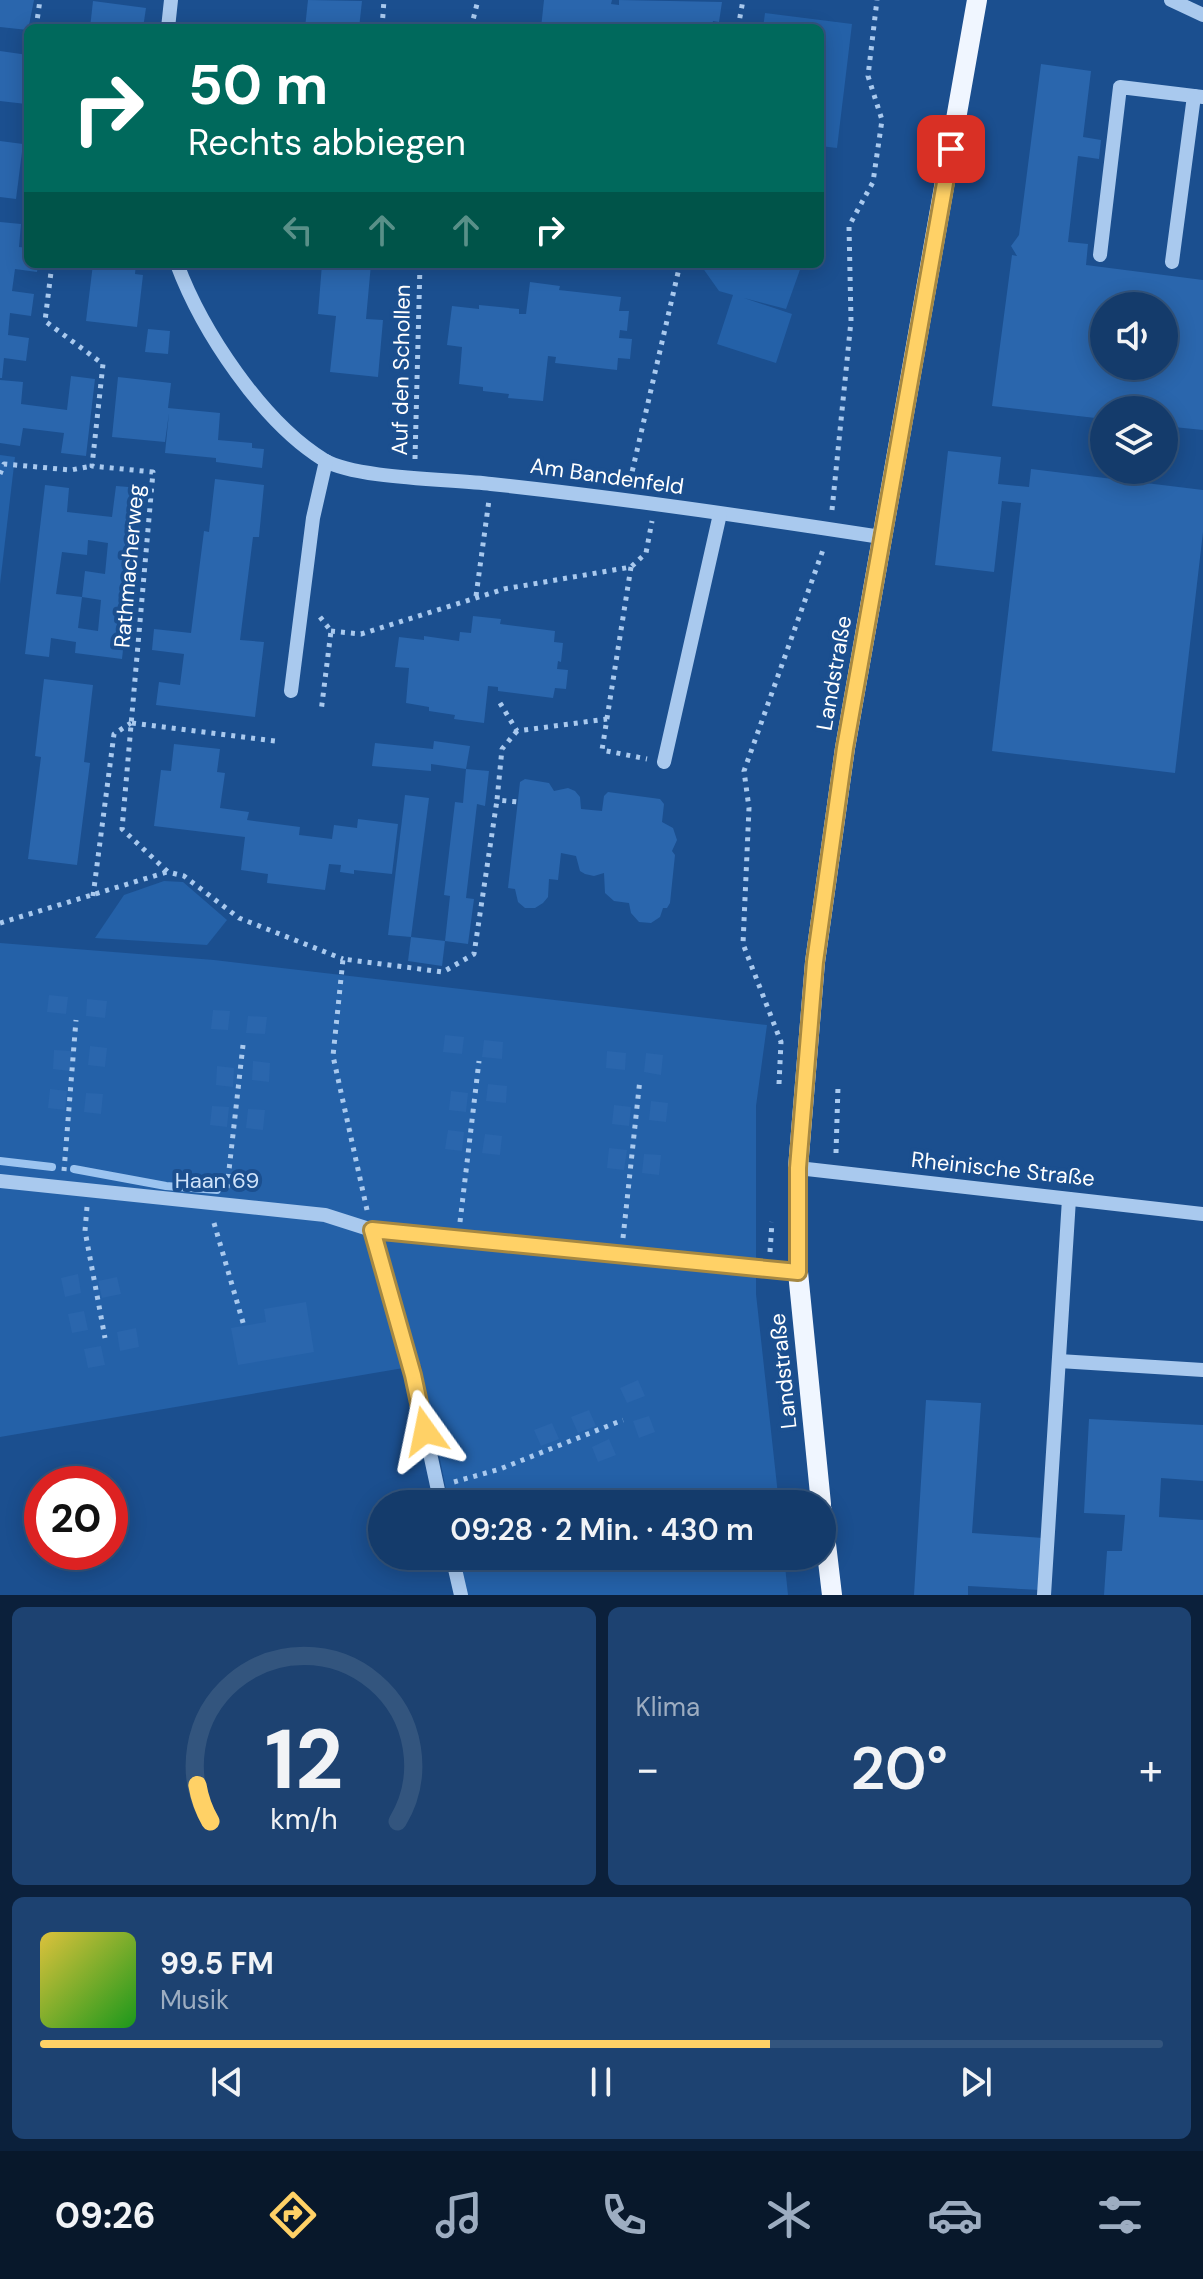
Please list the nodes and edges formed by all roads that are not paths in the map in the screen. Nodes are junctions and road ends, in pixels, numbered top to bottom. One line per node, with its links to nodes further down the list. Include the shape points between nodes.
1 (162, 0): 2 (street)
2 (171, 0): 6 (street)
3 (977, 0): 13 (main road, Landstraße)
4 (1171, 0): 5 (street)
5 (1203, 15)
6 (168, 24)
7 (1198, 96): 8 (street, via 1120,87); 9 (street)
8 (1100, 255)
9 (1172, 262)
10 (179, 268): 11 (street, Am Bandenfeld, via 190,298 260,401)
11 (326, 461): 12 (street, Am Bandenfeld, via 365,472); 14 (street, via 313,518)
12 (720, 514): 13 (street, Am Bandenfeld); 15 (street)
13 (881, 537): 16 (main road, Landstraße, via 815,962)
14 (291, 691)
15 (664, 762)
16 (798, 1168): 18 (street, Rheinische Straße); 21 (main road, Landstraße)
17 (0, 1181): 20 (street, via 325,1215)
18 (1069, 1199): 19 (street, Rheinische Straße); 22 (street)
19 (1203, 1214)
20 (372, 1230): 21 (street); 24 (street)
21 (798, 1272): 25 (main road, Landstraße)
22 (1059, 1361): 23 (street); 30 (street)
23 (1203, 1370)
24 (439, 1490)
25 (820, 1490)
26 (455, 1570): 28 (street)
27 (829, 1570): 29 (main road, Landstraße)
28 (461, 1595)
29 (832, 1595)
30 (1044, 1595)

